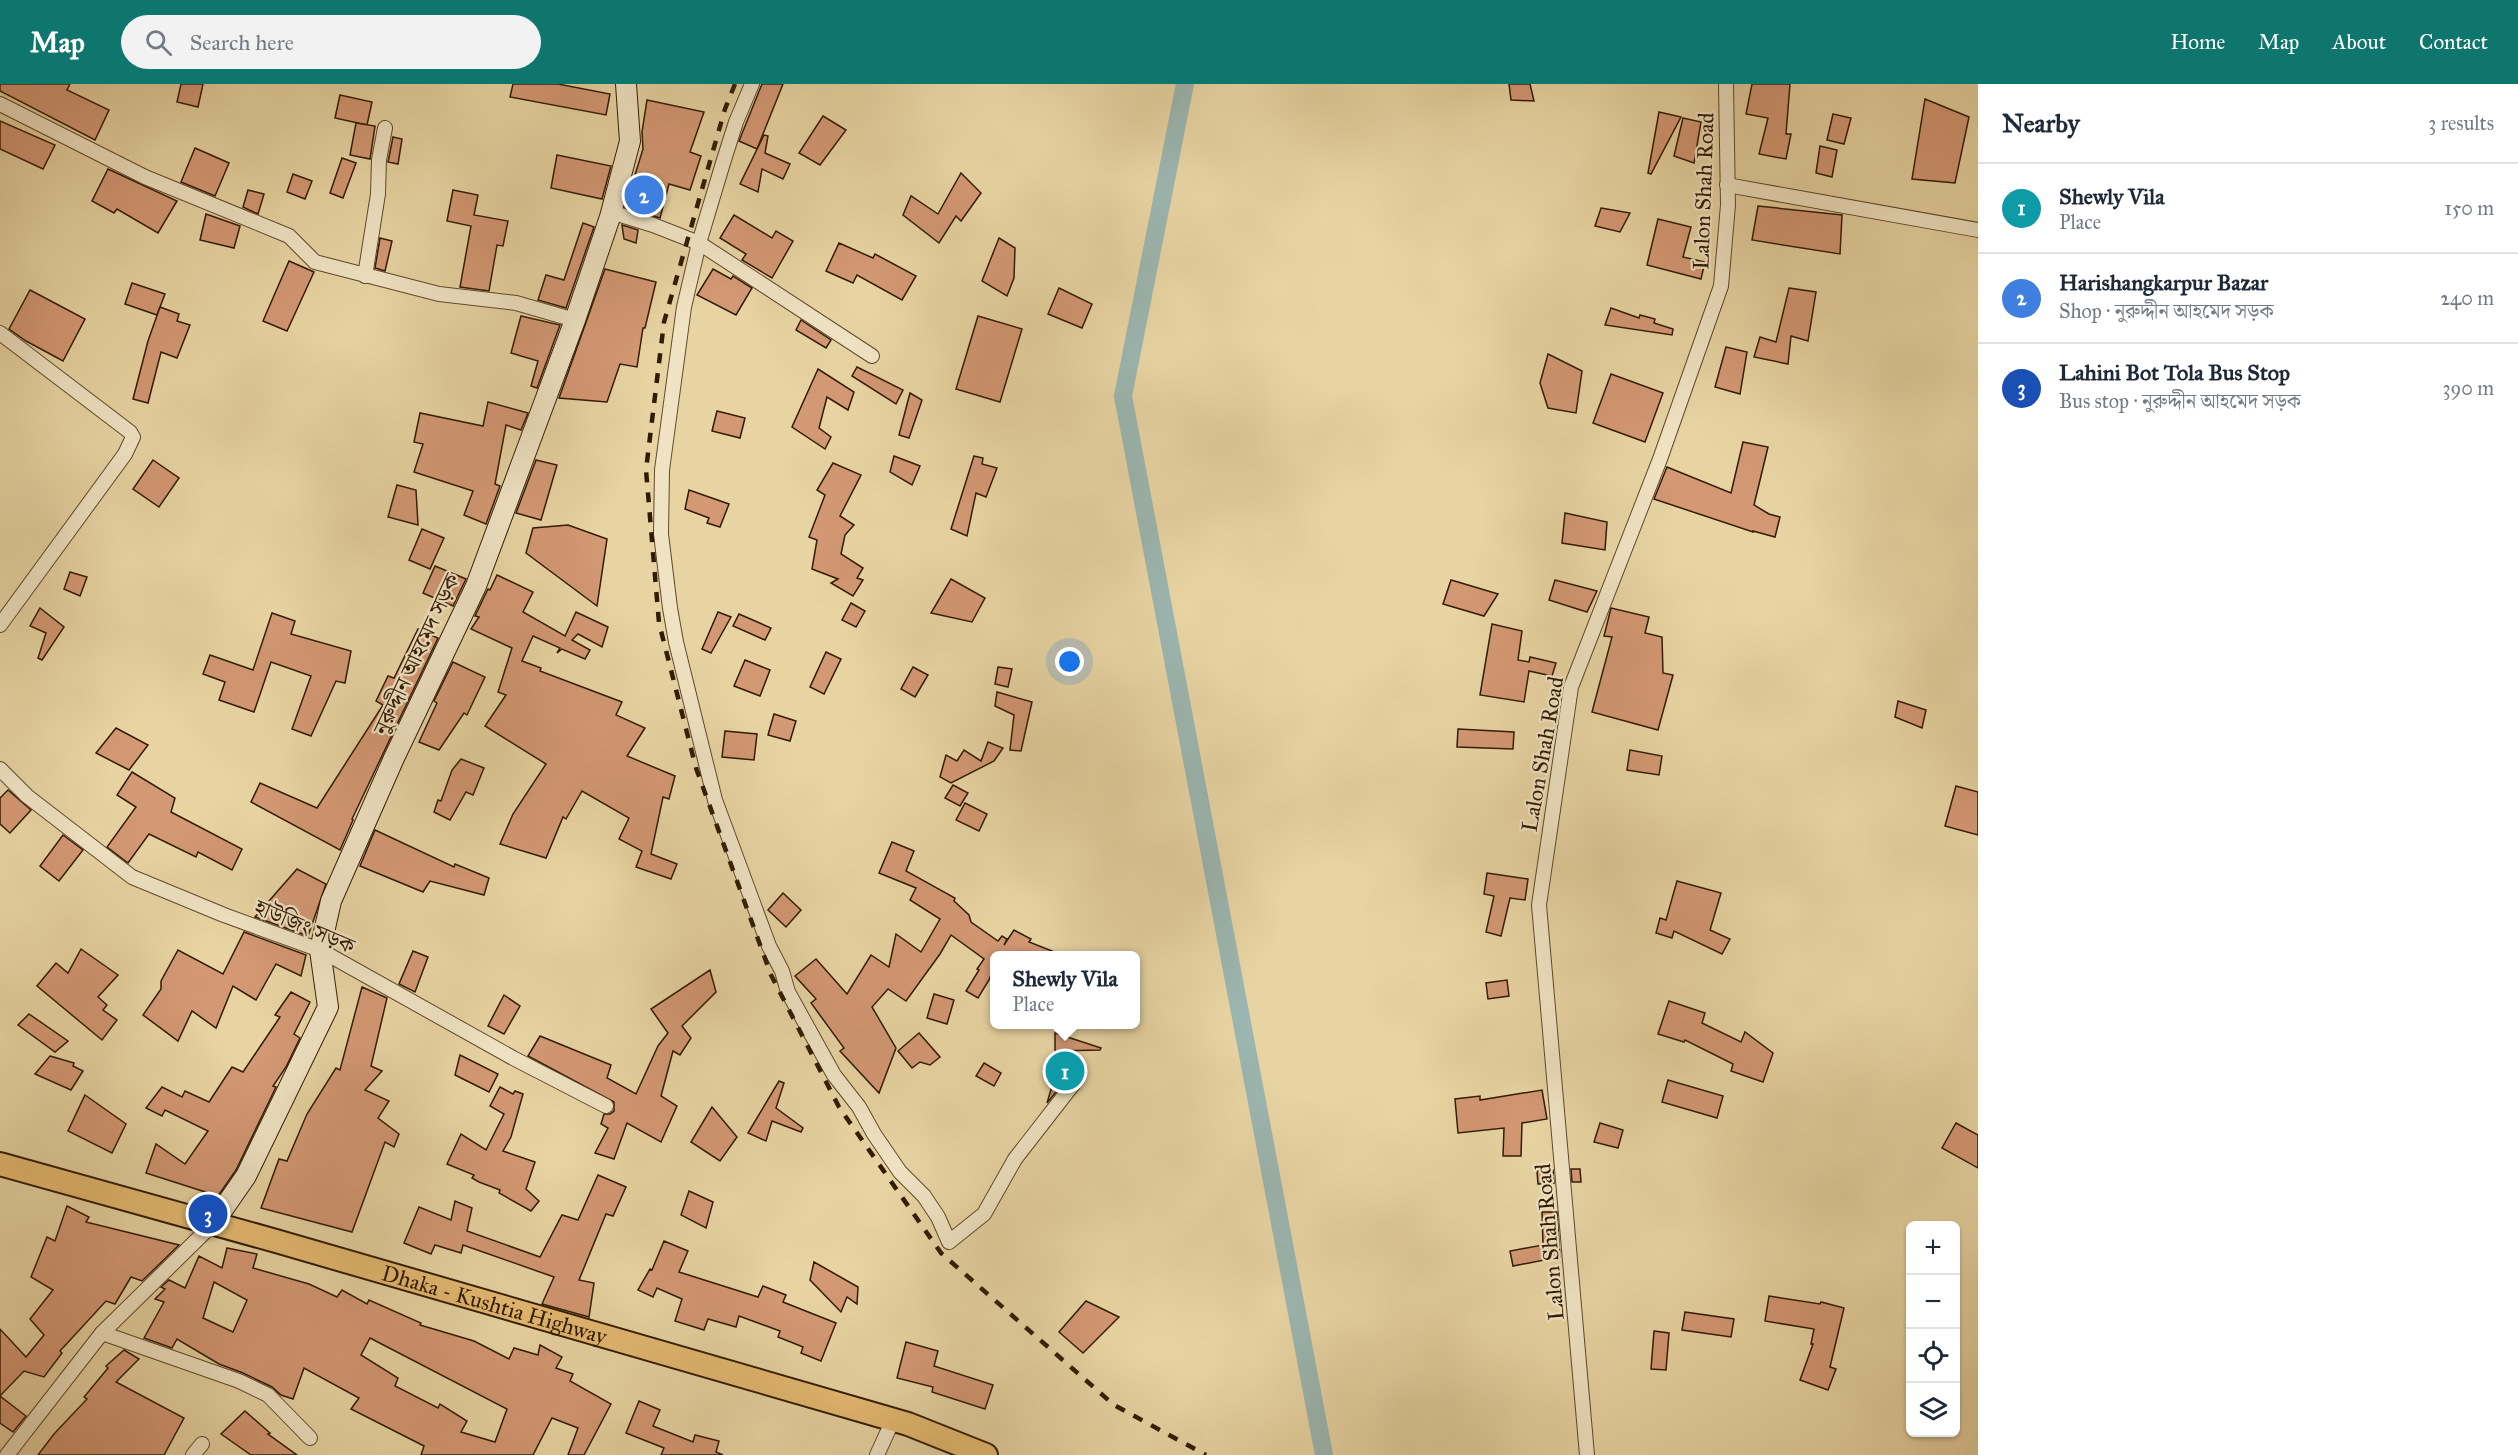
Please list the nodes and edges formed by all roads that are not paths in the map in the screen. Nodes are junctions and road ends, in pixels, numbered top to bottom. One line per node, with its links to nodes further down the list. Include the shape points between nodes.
1 (626, 84): 7 (main road, নুরুদ্দীন আহমেদ সড়ক, via 630,141)
2 (752, 84): 9 (street, via 736,122)
3 (1726, 84): 6 (street, Lalon Shah Road)
4 (0, 104): 10 (street, via 145,177 289,236 315,262)
5 (385, 128): 10 (street)
6 (1727, 185): 8 (street); 27 (street, Lalon Shah Road, via 1721,286 1571,687 1539,905)
7 (611, 212): 9 (street); 11 (main road, নুরুদ্দীন আহমেদ সড়ক)
8 (1978, 230)
9 (699, 243): 13 (street); 17 (street, via 684,307 664,450 664,564 675,642 707,775 789,992 834,1075 900,1172 939,1217 950,1242 984,1214 1015,1159)
10 (365, 276): 11 (street, via 439,294 516,303)
11 (575, 320): 16 (main road, নুরুদ্দীন আহমেদ সড়ক, via 476,586 331,901)
12 (0, 333): 14 (street, via 95,403 133,437 125,454)
13 (872, 356)
14 (0, 625)
15 (0, 769): 16 (street, হাউজিং সড়ক, via 27,796 132,877)
16 (320, 950): 18 (street, হাউজিং সড়ক); 20 (main road, নুরুদ্দীন আহমেদ সড়ক, via 328,1007 246,1176)
17 (1078, 1078)
18 (606, 1106)
19 (0, 1164): 20 (main road, Dhaka - Kushtia Highway)
20 (212, 1225): 21 (street); 22 (main road, Dhaka - Kushtia Highway)
21 (102, 1333): 23 (street, via 268,1395); 24 (street)
22 (893, 1420): 25 (street); 26 (main road, Dhaka - Kushtia Highway)
23 (310, 1438)
24 (7, 1455)
25 (877, 1455)
26 (986, 1455)
27 (1587, 1455)

